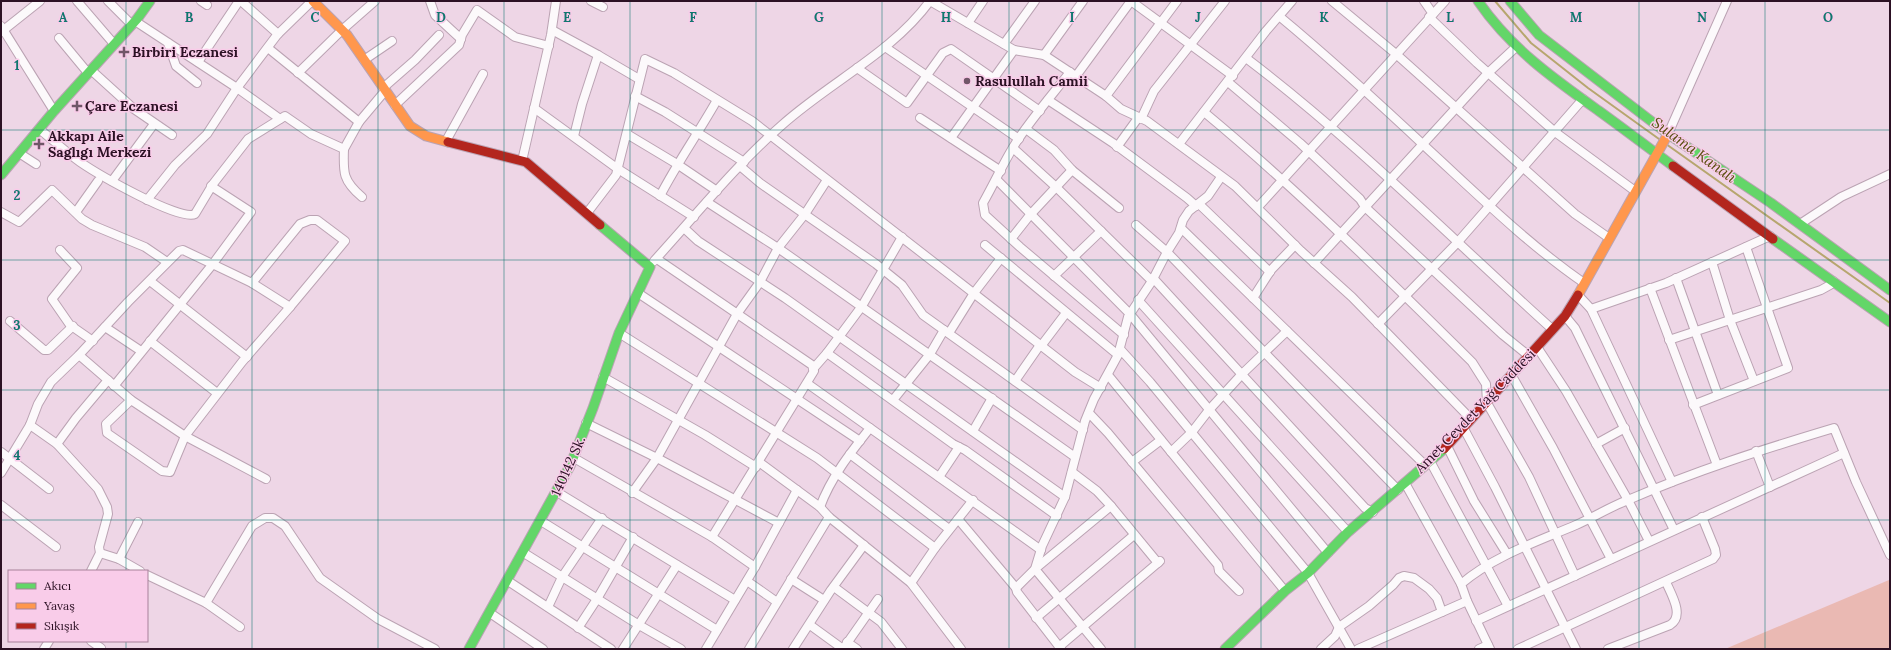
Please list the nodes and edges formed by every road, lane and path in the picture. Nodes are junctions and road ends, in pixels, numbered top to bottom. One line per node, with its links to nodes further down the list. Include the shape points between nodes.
1 (40, 1): 31 (street)
2 (77, 1): 40 (street)
3 (108, 1): 30 (street)
4 (150, 1): 30 (street)
5 (240, 1): 34 (street); 53 (street)
6 (312, 1): 32 (street); 34 (street)
7 (375, 1): 32 (street)
8 (430, 1): 37 (street, via 436,15)
9 (556, 1): 33 (street)
10 (591, 1): 25 (street)
11 (983, 1): 28 (street)
12 (1035, 1): 41 (street)
13 (1083, 1): 50 (street)
14 (1131, 1): 29 (street); 59 (street)
15 (1177, 1): 29 (street)
16 (1225, 1): 42 (street)
17 (1292, 1): 27 (street)
18 (1332, 1): 48 (street)
19 (1424, 1): 26 (street)
20 (1445, 1): 26 (street)
21 (1478, 1): 45 (street, via 1497,29)
22 (1510, 1): 92 (street, via 1539,35)
23 (1727, 1): 92 (street)
24 (933, 2): 28 (street); 44 (street, via 905,31)
25 (603, 7)
26 (1431, 15): 48 (street); 57 (street)
27 (1279, 16): 51 (street); 67 (street)
28 (968, 22): 41 (street)
29 (1161, 22): 42 (street); 69 (street)
30 (133, 23): 39 (street); 40 (street)
31 (2, 29): 77 (street)
32 (342, 30): 52 (street); 56 (street)
33 (552, 30): 43 (street); 49 (street)
34 (278, 34): 46 (street)
35 (439, 35): 66 (street)
36 (59, 38): 55 (street)
37 (461, 39): 43 (street, via 477,10 515,37); 73 (street, via 460,45)
38 (392, 41): 52 (street)
39 (168, 42): 53 (street); 64 (street, via 176,66)
40 (114, 44): 55 (street)
41 (1004, 44): 47 (street)
42 (1191, 44): 63 (street); 81 (street, via 1154,91)
43 (549, 46): 74 (street)
44 (885, 46): 54 (street); 60 (street)
45 (1516, 47): 57 (street); 70 (street)
46 (268, 48): 56 (street); 65 (street)
47 (1014, 50): 50 (street); 62 (street)
48 (1396, 54): 67 (street); 76 (street)
49 (598, 55): 61 (street); 93 (street)
50 (1044, 55): 59 (street)
51 (1246, 58): 63 (street); 85 (street)
52 (364, 60): 66 (street)
53 (198, 62): 65 (street)
54 (857, 68): 60 (street, via 907,103); 94 (street)
55 (89, 72): 77 (street); 84 (street)
56 (298, 73): 83 (street)
57 (1488, 73): 76 (street); 88 (street)
58 (483, 74): 97 (street)
59 (1073, 74): 69 (street); 72 (street)
60 (928, 76): 62 (street, via 943,53 951,49); 75 (street)
61 (639, 79): 68 (street); 71 (street, via 645,59 674,73)
62 (995, 79): 75 (street); 78 (street)
63 (1230, 79): 79 (street); 104 (street)
64 (197, 83)
65 (237, 88): 82 (street); 129 (street, via 206,134)
66 (384, 89): 73 (street); 83 (street)
67 (1364, 90): 85 (street); 99 (street)
68 (635, 96): 89 (street); 90 (street)
69 (1106, 96): 81 (street, via 1121,109)
70 (1583, 99): 88 (street); 103 (street)
71 (717, 100): 89 (street); 94 (street, via 752,121)
72 (1048, 100): 78 (street); 100 (street)
73 (395, 105): 97 (street, via 410,126 426,136)
74 (534, 108): 93 (street); 106 (street)
75 (974, 108): 95 (street); 96 (street)
76 (1456, 108): 99 (street); 110 (street)
77 (54, 110): 86 (street)
78 (1040, 111): 87 (street)
79 (1204, 112): 98 (street); 119 (street)
80 (920, 118): 95 (street)
81 (1140, 118): 98 (street); 100 (street)
82 (280, 119): 102 (street, via 285,116 311,134); 123 (street, via 248,139)
83 (360, 122): 102 (street)
84 (154, 124): 91 (street); 122 (street)
85 (1332, 127): 104 (street); 121 (street)
86 (39, 129): 105 (street); 122 (street, via 79,161)
87 (1026, 129): 96 (street); 112 (street, via 1054,150)
88 (1555, 132): 110 (street); 126 (street)
89 (698, 133): 108 (street); 109 (street)
90 (627, 134): 108 (street); 111 (street)
91 (172, 135)
92 (1667, 135): 103 (street, Amet Cevdet Yağ Caddesi); 143 (street)
93 (574, 136): 111 (street)
94 (770, 136): 109 (street); 117 (street)
95 (951, 138): 113 (street)
96 (1019, 139): 101 (street)
97 (446, 141): 106 (street)
98 (1179, 144): 116 (street)
99 (1422, 144): 121 (street); 132 (street)
100 (1117, 147): 131 (street)
101 (1013, 148): 113 (street); 124 (street)
102 (344, 149): 128 (street, via 344,172 348,184)
103 (1657, 151): 126 (street, Amet Cevdet Yağ Caddesi); 148 (street)
104 (1309, 152): 119 (street); 134 (street, via 1360,199)
105 (19, 153): 107 (street); 115 (street)
106 (522, 161): 138 (street)
107 (36, 164)
108 (677, 164): 125 (street); 127 (street)
109 (742, 164): 125 (street); 139 (street)
110 (1522, 168): 132 (street); 150 (street)
111 (618, 169): 127 (street); 138 (street)
112 (1072, 170): 124 (street); 135 (street)
113 (1001, 171): 118 (street)
114 (1890, 174): 143 (street, via 1841,197)
115 (1, 175)
116 (1221, 177): 131 (street, via 1208,196); 133 (street)
117 (827, 180): 139 (street); 149 (street)
118 (997, 180): 140 (street); 151 (street, via 983,203 985,214)
119 (1284, 180): 133 (street); 147 (street)
120 (98, 181): 137 (street)
121 (1390, 181): 134 (street); 152 (street)
122 (112, 182): 129 (street)
123 (211, 186): 129 (street, via 193,216); 165 (street, via 251,212)
124 (1056, 187): 140 (street); 146 (street)
125 (717, 191): 130 (street)
126 (1635, 191): 150 (street, Amet Cevdet Yağ Caddesi)
127 (660, 196): 141 (street)
128 (362, 197)
129 (147, 200)
130 (707, 202): 141 (street); 156 (street)
131 (1197, 205): 145 (street, via 1189,210); 169 (street)
132 (1490, 206): 152 (street); 176 (street, via 1560,266)
133 (1258, 207): 154 (street)
134 (1365, 207): 147 (street); 166 (street)
135 (1119, 208)
136 (1, 212): 137 (street, via 19,222 52,190)
137 (76, 212): 162 (street, via 92,225 145,247)
138 (587, 213): 167 (street)
139 (805, 214): 156 (street); 168 (street)
140 (1030, 215): 151 (street); 160 (street)
141 (694, 217): 144 (street)
142 (1136, 224): 158 (street)
143 (1800, 224): 179 (street)
144 (684, 228): 161 (street); 175 (street, via 698,241)
145 (1181, 228): 158 (street); 184 (street)
146 (1101, 231): 160 (street); 172 (street)
147 (1341, 233): 164 (street); 183 (street)
148 (1770, 236): 155 (street); 174 (street)
149 (902, 237): 168 (street); 181 (street)
150 (1609, 238): 176 (street, Amet Cevdet Yağ Caddesi)
151 (1011, 239): 170 (street)
152 (1457, 243): 166 (street); 201 (street)
153 (985, 244): 159 (street)
154 (1295, 245): 164 (street); 169 (street)
155 (1746, 247): 163 (street); 189 (street)
156 (778, 248): 175 (street); 187 (street)
157 (60, 250): 199 (street, via 77,268 52,299 61,314)
158 (1166, 252): 172 (street); 216 (street)
159 (1001, 258): 181 (street); 191 (street)
160 (1075, 258): 170 (street); 193 (street)
161 (657, 259): 167 (street); 192 (street)
162 (167, 262): 165 (street, via 179,250 183,250); 173 (street)
163 (1712, 262): 171 (street); 195 (street)
164 (1314, 263): 198 (street)
165 (212, 265): 177 (street); 186 (street)
166 (1433, 269): 183 (street); 220 (street)
167 (648, 270): 180 (street, 140142 Sk.)
168 (884, 270): 187 (street); 204 (street, via 902,285 924,315)
169 (1270, 272): 184 (street)
170 (1054, 276): 206 (street)
171 (1676, 278): 178 (street); 203 (street)
172 (1152, 280): 185 (street); 223 (street)
173 (150, 281): 186 (street); 200 (street)
174 (1833, 281): 189 (street, via 1821,290); 197 (street)
175 (760, 282): 192 (street); 207 (street)
176 (1584, 283): 182 (street, Amet Cevdet Yağ Caddesi)
177 (252, 284): 188 (street); 188 (street, via 300,224 317,220 345,241)
178 (1650, 288): 190 (street); 208 (street)
179 (1890, 290)
180 (638, 293): 205 (street, 140142 Sk.); 212 (street)
181 (974, 293): 204 (street); 211 (street)
182 (1578, 296): 190 (street); 194 (street, Amet Cevdet Yağ Caddesi)
183 (1406, 297): 198 (street); 241 (street, via 1480,372 1486,384)
184 (1253, 298): 202 (street)
185 (1138, 300): 193 (street); 235 (street)
186 (180, 304): 210 (street); 221 (street)
187 (862, 306): 207 (street); 218 (street)
188 (290, 307): 221 (street)
189 (1767, 308): 195 (street); 228 (street, via 1788,368)
190 (1591, 309): 281 (street)
191 (1066, 312): 211 (street); 215 (street)
192 (737, 314): 212 (street); 222 (street, via 812,365)
193 (1130, 314): 206 (street); 243 (street)
194 (1565, 316): 201 (street, Amet Cevdet Yağ Caddesi); 251 (street, via 1575,328)
195 (1730, 320): 203 (street); 228 (street)
196 (10, 321): 199 (street, via 44,350 48,350)
197 (1890, 322)
198 (1378, 324): 245 (street)
199 (73, 326): 209 (street)
200 (105, 327): 209 (street); 214 (street)
201 (1552, 329): 213 (street, Amet Cevdet Yağ Caddesi)
202 (1287, 331): 216 (street); 273 (street)
203 (1695, 331): 208 (street); 236 (street)
204 (946, 332): 218 (street); 227 (street)
205 (619, 333): 226 (street, 140142 Sk.); 230 (street)
206 (1124, 335): 215 (street)
207 (840, 336): 217 (street); 232 (street)
208 (1669, 340): 242 (street)
209 (93, 341): 219 (street)
210 (150, 341): 214 (street); 234 (street)
211 (1041, 345): 227 (street); 233 (street, via 1075,372)
212 (719, 346): 230 (street); 239 (street)
213 (1537, 347): 220 (street, Amet Cevdet Yağ Caddesi); 260 (street)
214 (142, 351): 229 (street)
215 (1119, 352): 224 (street); 255 (street)
216 (1264, 352): 223 (street); 286 (street)
217 (827, 353): 222 (street); 240 (street)
218 (930, 354): 232 (street); 237 (street)
219 (79, 355): 229 (street); 248 (street, via 51,382 38,404)
220 (1529, 356): 225 (street, Amet Cevdet Yağ Caddesi)
221 (247, 357): 234 (street)
222 (813, 369): 231 (street)
223 (1242, 374): 235 (street); 297 (street, via 1366,508)
224 (1108, 375): 233 (street); 257 (street)
225 (1512, 376): 241 (street, Amet Cevdet Yağ Caddesi); 302 (street)
226 (602, 377): 246 (street); 247 (street, 140142 Sk.)
227 (1015, 380): 252 (street)
228 (1754, 381): 236 (street)
229 (111, 383): 238 (street); 259 (street, via 76,418)
230 (698, 383): 246 (street); 254 (street)
231 (808, 384): 239 (street); 250 (street)
232 (907, 384): 240 (street); 253 (street)
233 (1101, 388): 244 (street)
234 (217, 393): 256 (street)
235 (1223, 394): 243 (street); 309 (street)
236 (1718, 395): 242 (street)
237 (992, 398): 253 (street); 268 (street)
238 (131, 400): 256 (street); 256 (street, via 106,424 105,431 109,436 166,473 172,469)
239 (798, 400): 254 (street); 258 (street)
240 (893, 400): 262 (street)
241 (1487, 403): 245 (street, Amet Cevdet Yağ Caddesi); 310 (street, via 1529,477)
242 (1693, 405): 275 (street)
243 (1209, 410): 255 (street); 321 (street)
244 (1089, 413): 252 (street); 272 (street)
245 (1470, 418): 249 (street, Amet Cevdet Yağ Caddesi)
246 (678, 419): 271 (street); 274 (street)
247 (586, 423): 270 (street, 140142 Sk.); 271 (street)
248 (30, 425): 259 (street); 269 (street)
249 (1462, 427): 261 (street, Amet Cevdet Yağ Caddesi); 317 (street)
250 (870, 428): 258 (street); 279 (street)
251 (1625, 428): 260 (street); 287 (street)
252 (1083, 430): 268 (street)
253 (973, 431): 290 (street)
254 (778, 432): 274 (street); 278 (street)
255 (1192, 432): 265 (street); 335 (street)
256 (185, 436): 280 (street)
257 (1161, 440): 265 (street); 272 (street)
258 (860, 441): 267 (street)
259 (57, 444): 322 (street, via 98,489 107,507 108,514 99,546)
260 (1596, 444): 293 (street)
261 (1447, 446): 273 (street, Amet Cevdet Yağ Caddesi); 324 (street, via 1474,501)
262 (959, 447): 279 (street); 298 (street)
263 (1756, 451): 266 (street, via 1834,428); 275 (street); 283 (street)
264 (1, 452): 269 (street)
265 (1171, 452): 349 (street)
266 (1844, 453): 283 (street); 325 (street)
267 (850, 454): 278 (street); 307 (street)
268 (1075, 457): 276 (street)
269 (9, 458): 277 (street); 284 (street)
270 (574, 458): 288 (street, 140142 Sk.); 289 (street)
271 (657, 458): 289 (street); 291 (street)
272 (1132, 462): 348 (street, via 1218,566 1219,571)
273 (1428, 463): 282 (street, Amet Cevdet Yağ Caddesi); 329 (street)
274 (758, 465): 285 (street); 291 (street)
275 (1717, 465): 281 (street)
276 (1072, 472): 290 (street); 295 (street, via 1097,491)
277 (1, 473)
278 (836, 474): 296 (street); 319 (street)
279 (940, 477): 292 (street)
280 (266, 479)
281 (1672, 482): 287 (street)
282 (1405, 484): 286 (street, Amet Cevdet Yağ Caddesi); 344 (street)
283 (1770, 487): 300 (street)
284 (49, 489)
285 (797, 490): 296 (street); 306 (street)
286 (1398, 490): 297 (street, Amet Cevdet Yağ Caddesi)
287 (1654, 490): 293 (street); 308 (street)
288 (557, 492): 301 (street); 304 (street, 140142 Sk.)
289 (632, 493): 313 (street)
290 (1066, 497): 298 (street)
291 (736, 499): 306 (street); 313 (street)
292 (972, 500): 303 (street); 320 (street)
293 (1628, 500): 302 (street); 314 (street)
294 (1, 505): 316 (street)
295 (1111, 506): 311 (street); 332 (street)
296 (820, 507): 299 (street)
297 (1373, 512): 309 (street, Amet Cevdet Yağ Caddesi)
298 (1057, 516): 320 (street)
299 (829, 517): 315 (street); 339 (street)
300 (1702, 517): 308 (street); 342 (street, via 1716,555 1713,559)
301 (602, 518): 312 (street); 318 (street)
302 (1591, 518): 310 (street); 327 (street)
303 (958, 519): 307 (street); 346 (street)
304 (541, 521): 318 (street); 323 (street, 140142 Sk.)
305 (138, 522): 326 (street)
306 (779, 524): 330 (street)
307 (950, 529): 319 (street)
308 (1674, 530): 314 (street)
309 (1348, 532): 321 (street, Amet Cevdet Yağ Caddesi)
310 (1555, 534): 317 (street); 337 (street)
311 (1134, 535): 353 (street); 372 (street, via 1159,562)
312 (633, 537): 328 (street); 331 (street)
313 (712, 537): 330 (street)
314 (1649, 541): 327 (street)
315 (864, 545): 343 (street); 345 (street)
316 (56, 547)
317 (1525, 547): 324 (street); 347 (street)
318 (581, 548): 331 (street); 338 (street)
319 (935, 548): 343 (street)
320 (1041, 550): 332 (street)
321 (1328, 552): 335 (street, Amet Cevdet Yağ Caddesi)
322 (100, 553): 326 (street); 333 (street)
323 (524, 553): 338 (street); 340 (street, 140142 Sk.)
324 (1507, 554): 329 (street)
325 (1890, 555)
326 (119, 559): 334 (street)
327 (1611, 559): 337 (street)
328 (677, 565): 350 (street); 354 (street)
329 (1487, 565): 344 (street); 359 (street)
330 (755, 566): 341 (street)
331 (615, 568): 350 (street); 351 (street)
332 (1035, 569): 346 (street); 353 (street)
333 (92, 570)
334 (138, 570)
335 (1308, 573): 349 (street, Amet Cevdet Yağ Caddesi); 370 (street)
336 (148, 575): 358 (street)
337 (1575, 576): 347 (street)
338 (562, 577): 351 (street); 360 (street)
339 (791, 579): 355 (street); 356 (street)
340 (508, 581): 360 (street); 363 (street, 140142 Sk.)
341 (747, 581): 354 (street); 356 (street)
342 (1666, 582): 368 (street); 399 (street, via 1677,610 1675,622)
343 (911, 583): 390 (street)
344 (1461, 584): 357 (street)
345 (834, 587): 355 (street); 361 (street)
346 (1016, 588): 364 (street)
347 (1546, 589): 359 (street); 368 (street)
348 (1239, 591)
349 (1286, 591): 392 (street, Amet Cevdet Yağ Caddesi)
350 (658, 595): 366 (street); 373 (street)
351 (597, 599): 366 (street); 371 (street)
352 (878, 599): 361 (street)
353 (1059, 599): 364 (street); 372 (street)
354 (735, 600): 373 (street)
355 (824, 600): 367 (street)
356 (777, 602): 386 (street)
357 (1467, 602): 362 (street); 365 (street)
358 (206, 603): 369 (street); 381 (street, via 252,526 265,518 273,518 285,526 320,578 378,619)
359 (1508, 606): 365 (street)
360 (548, 607): 371 (street)
361 (869, 612): 375 (street); 389 (street, via 881,622)
362 (1442, 612): 370 (street, via 1437,598 1429,588 1414,578 1404,576); 395 (street)
363 (490, 613): 378 (street, 140142 Sk.); 382 (street)
364 (1036, 618): 380 (street)
365 (1476, 621): 376 (street)
366 (639, 625): 384 (street); 385 (street)
367 (810, 625): 375 (street); 387 (street)
368 (1565, 626): 397 (street); 398 (street)
369 (240, 627)
370 (1339, 627): 393 (street); 394 (street)
371 (578, 628): 383 (street)
372 (1083, 628): 380 (street); 391 (street)
373 (717, 630): 379 (street)
374 (92, 642): 377 (street)
375 (844, 647): 388 (street)
376 (1489, 647): 396 (street)
377 (101, 648)
378 (471, 648)
379 (708, 648)
380 (1060, 648)
381 (435, 649)
382 (543, 649)
383 (611, 649)
384 (623, 649)
385 (681, 649)
386 (749, 649)
387 (793, 649)
388 (857, 649)
389 (902, 649)
390 (961, 649)
391 (1101, 649)
392 (1225, 649)
393 (1321, 649)
394 (1352, 649)
395 (1358, 649)
396 (1479, 649)
397 (1518, 649)
398 (1576, 649)
399 (1608, 649)

